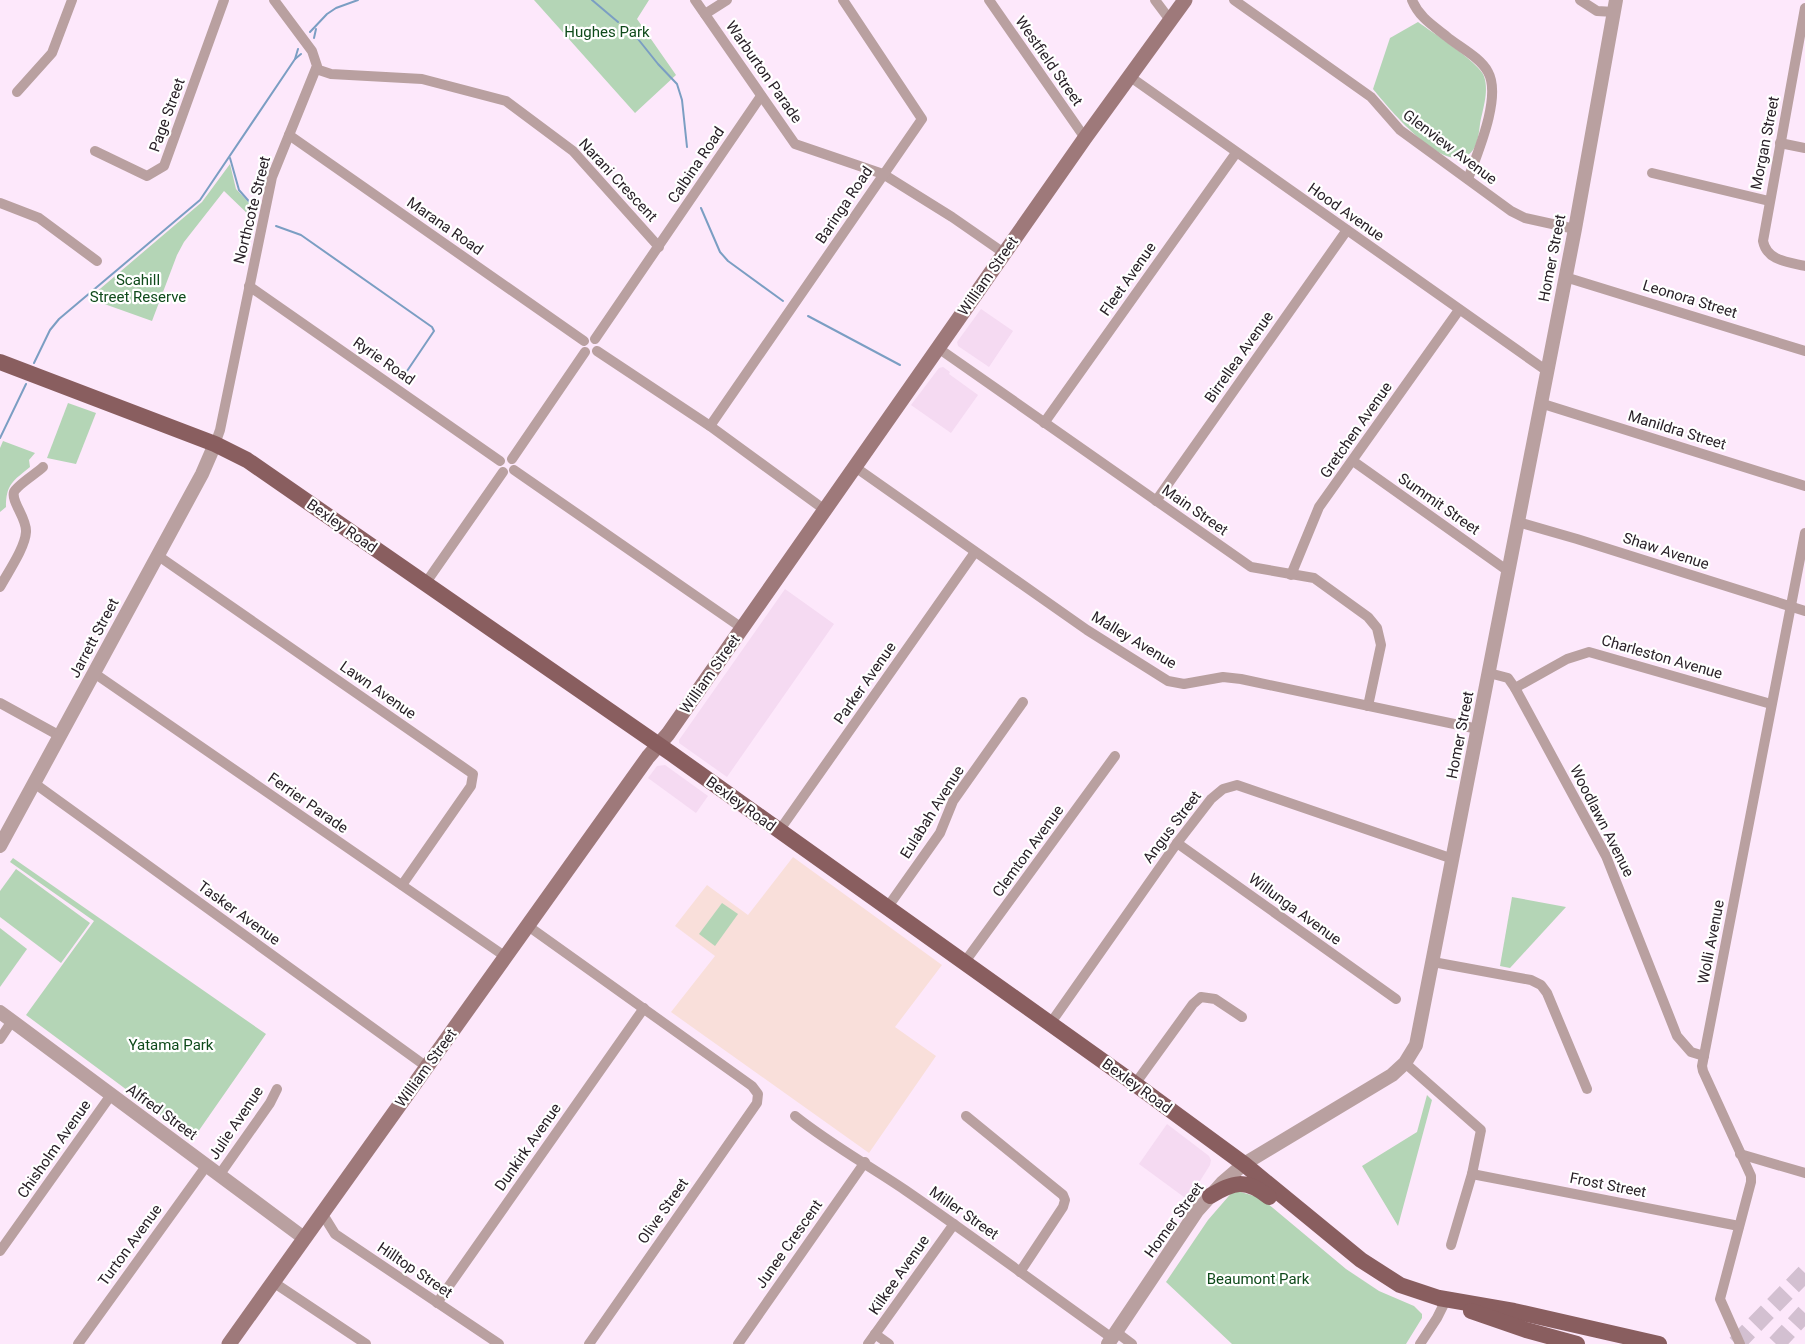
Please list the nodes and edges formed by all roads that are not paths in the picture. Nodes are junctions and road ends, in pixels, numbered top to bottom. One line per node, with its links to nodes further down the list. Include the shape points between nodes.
1 (72, 0): 20 (street, via 52,53)
2 (224, 0): 26 (street, Page Street, via 164,166 147,177)
3 (274, 0): 18 (street, via 312,51)
4 (695, 0): 15 (street, Warburton Parade)
5 (726, 0): 15 (street)
6 (843, 0): 29 (street, Baringa Road, via 922,119)
7 (989, 0): 23 (street, Westfield Street)
8 (1155, 0): 16 (street)
9 (1185, 0): 16 (main road, William Street)
10 (1234, 0): 30 (street, Glenview Avenue, via 1371,97 1400,130)
11 (1412, 0): 30 (street, via 1422,18 1483,64 1491,80 1488,117)
12 (1580, 0): 13 (street, via 1597,11)
13 (1615, 6): 33 (street, Homer Street)
14 (1805, 8): 17 (street, Morgan Street)
15 (705, 14): 21 (street, Warburton Parade)
16 (1170, 20): 19 (main road, William Street)
17 (1801, 51): 24 (street, Morgan Street)
18 (316, 69): 22 (street, Northcote Street); 35 (street, Narani Crescent, via 331,74 422,79 506,101 573,152)
19 (1129, 76): 23 (main road, William Street); 27 (street, Hood Avenue)
20 (17, 92)
21 (761, 96): 29 (street, Warburton Parade, via 795,144); 35 (street, Calbina Road)
22 (289, 135): 40 (street, Northcote Street, via 272,177); 42 (street, Marana Road)
23 (1085, 138): 36 (main road, William Street)
24 (1780, 143): 25 (street); 31 (street, Morgan Street)
25 (1805, 148)
26 (94, 151)
27 (1236, 153): 34 (street, Hood Avenue); 48 (street, Fleet Avenue)
28 (1652, 173): 31 (street)
29 (883, 174): 36 (street, Warburton Parade); 49 (street, Baringa Road)
30 (1468, 179): 33 (street, Glenview Avenue, via 1525,218)
31 (1769, 201): 38 (street, Morgan Street, via 1764,247 1771,256)
32 (0, 203): 37 (street, via 39,218)
33 (1575, 229): 39 (street, Homer Street)
34 (1347, 230): 41 (street, Hood Avenue); 56 (street, Birrellea Avenue)
35 (659, 247): 42 (street, Calbina Road)
36 (1004, 253): 43 (main road, William Street)
37 (97, 261)
38 (1800, 265)
39 (1565, 277): 44 (street, Leonora Street); 46 (street, Homer Street)
40 (249, 286): 50 (street, Northcote Street); 52 (street, Ryrie Road)
41 (1459, 310): 46 (street, Hood Avenue); 51 (street, Gretchen Avenue)
42 (590, 346): 49 (street, Marana Road); 52 (street, Calbina Road)
43 (939, 348): 48 (street, Main Street); 53 (main road, William Street)
44 (1805, 351)
45 (0, 362): 50 (main road, Bexley Road)
46 (1547, 371): 47 (street, Homer Street)
47 (1540, 403): 55 (street, Manildra Street); 58 (street, Homer Street)
48 (1044, 423): 56 (street, Main Street)
49 (710, 426): 57 (street, Marana Road)
50 (215, 444): 61 (street, Jarrett Street); 64 (main road, Bexley Road, via 247,460)
51 (1353, 461): 62 (street, Summit Street); 63 (street, Gretchen Avenue, via 1314,515)
52 (507, 465): 64 (street, Calbina Road); 68 (street, Ryrie Road)
53 (855, 467): 57 (main road, William Street); 60 (street, Malley Avenue)
54 (43, 468): 65 (street, via 15,492 26,532)
55 (1805, 486)
56 (1156, 501): 63 (street, Main Street, via 1251,567)
57 (825, 510): 68 (main road, William Street)
58 (1518, 522): 62 (street, Homer Street); 66 (street, Shaw Avenue)
59 (1805, 533): 66 (street, Wolli Avenue)
60 (975, 552): 75 (street, Malley Avenue, via 1168,681 1184,684 1223,677 1241,679); 81 (street, Parker Avenue)
61 (157, 555): 69 (street, Jarrett Street); 85 (street, Lawn Avenue, via 473,774 471,786)
62 (1508, 571): 70 (street, Homer Street)
63 (1291, 575): 75 (street, Main Street, via 1314,578 1368,617 1377,628 1381,645)
64 (425, 584): 78 (main road, Bexley Road)
65 (0, 587)
66 (1790, 607): 67 (street, Shaw Avenue); 74 (street, Wolli Avenue)
67 (1805, 611)
68 (742, 628): 78 (main road, William Street)
69 (94, 673): 77 (street, Jarrett Street); 85 (street, Ferrier Parade)
70 (1489, 673): 71 (street, via 1508,678); 76 (street, Homer Street)
71 (1515, 688): 74 (street, Charleston Avenue, via 1567,659 1589,652); 98 (street, Woodlawn Avenue, via 1606,856 1677,1036 1691,1052)
72 (1023, 702): 86 (street, Eulabah Avenue, via 953,801 940,833)
73 (0, 703): 77 (street)
74 (1771, 704): 98 (street, Wolli Avenue)
75 (1368, 706): 76 (street, Malley Avenue)
76 (1478, 729): 84 (street, Homer Street)
77 (60, 736): 80 (street, Jarrett Street)
78 (658, 745): 81 (main road, Bexley Road); 87 (main road, William Street)
79 (1115, 756): 90 (street, Clemton Avenue)
80 (34, 783): 83 (street, Jarrett Street); 100 (street, Tasker Avenue)
81 (779, 831): 86 (main road, Bexley Road)
82 (1178, 843): 84 (street, Angus Street, via 1211,799 1223,789 1237,785); 91 (street, Willunga Avenue); 96 (street, Angus Street)
83 (0, 844)
84 (1453, 859): 89 (street, Homer Street)
85 (402, 885): 88 (street, Ferrier Parade)
86 (887, 908): 90 (main road, Bexley Road)
87 (528, 926): 88 (main road, William Street); 92 (street)
88 (506, 957): 100 (main road, William Street)
89 (1433, 962): 99 (street, Homer Street, via 1418,1040); 103 (street, via 1541,985)
90 (964, 963): 96 (main road, Bexley Road)
91 (1396, 999)
92 (644, 1008): 125 (street, Dunkirk Avenue); 133 (street, Olive Street, via 752,1086 758,1094 757,1103)
93 (0, 1012): 95 (street, Alfred Street)
94 (1242, 1017): 101 (street, via 1215,999 1201,997)
95 (12, 1021): 97 (street); 104 (street, Alfred Street)
96 (1050, 1024): 101 (main road, Bexley Road)
97 (0, 1039)
98 (1704, 1056): 107 (street, Wolli Avenue, via 1703,1071)
99 (1406, 1063): 109 (street, Homer Street, via 1384,1081); 113 (street, via 1481,1130)
100 (427, 1067): 116 (main road, William Street)
101 (1135, 1084): 109 (main road, Bexley Road)
102 (277, 1089): 112 (street, Julie Avenue)
103 (1587, 1089)
104 (111, 1095): 110 (street, Alfred Street); 121 (street, Chisholm Avenue)
105 (795, 1116): 108 (street, Miller Street, via 820,1137)
106 (966, 1116): 122 (street, via 1063,1195 1063,1207)
107 (1740, 1154): 111 (street); 118 (street, Wolli Avenue, via 1751,1182)
108 (865, 1162): 117 (street, Miller Street); 134 (street, Junee Crescent)
109 (1244, 1164): 114 (street, Homer Street); 115 (main road, Bexley Road)
110 (207, 1165): 112 (street, Alfred Street); 129 (street, Turton Avenue)
111 (1805, 1173)
112 (220, 1174): 119 (street, Alfred Street)
113 (1472, 1174): 118 (street, Frost Street); 120 (street)
114 (1210, 1196): 115 (main road, via 1232,1185 1248,1184 1285,1207); 127 (street, Homer Street)
115 (1302, 1212): 124 (main road, Bexley Road, via 1380,1273 1400,1285)
116 (322, 1213): 119 (main road, William Street); 125 (street, Hilltop Street, via 335,1234)
117 (954, 1224): 122 (street, Miller Street); 126 (street, Kilkee Avenue)
118 (1739, 1227): 140 (street, Wolli Avenue, via 1720,1299)
119 (304, 1238): 123 (main road, William Street)
120 (1451, 1245)
121 (0, 1251)
122 (1020, 1272): 127 (street, Miller Street)
123 (273, 1282): 130 (main road, William Street); 131 (street)
124 (1445, 1300): 128 (street); 138 (main road, Bexley Road, via 1495,1320); 139 (main road, Bexley Road, via 1514,1311)
125 (437, 1303): 132 (street, Hilltop Street)
126 (875, 1334): 135 (street, Kilkee Avenue); 136 (street)
127 (1112, 1338): 137 (street, Miller Street)
128 (1421, 1343)
129 (78, 1344)
130 (229, 1344)
131 (366, 1344)
132 (499, 1344)
133 (589, 1344)
134 (738, 1344)
135 (868, 1344)
136 (889, 1344)
137 (1132, 1344)
138 (1577, 1344)
139 (1659, 1344)
140 (1740, 1344)

